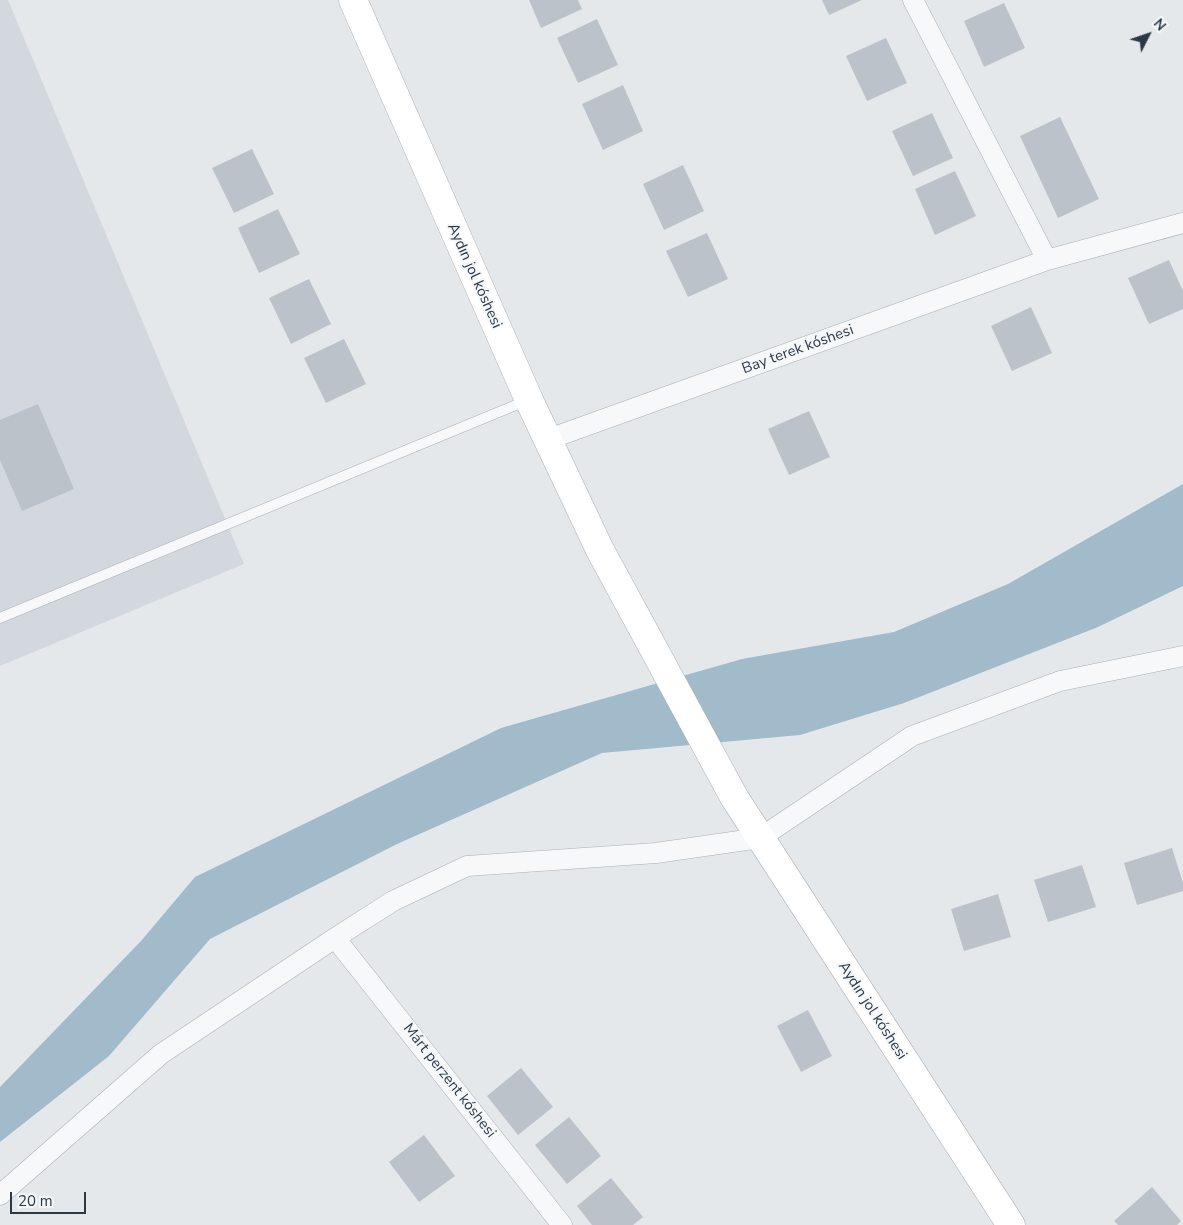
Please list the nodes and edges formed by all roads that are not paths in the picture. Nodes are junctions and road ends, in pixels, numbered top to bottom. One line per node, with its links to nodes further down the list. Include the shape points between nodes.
1 (353, 0): 5 (street, Aydın jol kóshesi)
2 (913, 0): 4 (street)
3 (1183, 223): 4 (street, Bay terek kóshesi)
4 (1047, 260): 6 (street, Bay terek kóshesi)
5 (528, 400): 6 (street, Aydın jol kóshesi); 7 (lane)
6 (548, 439): 9 (street, Aydın jol kóshesi, via 600,550 734,797)
7 (0, 618)
8 (1183, 656): 9 (street, via 1060,681 912,736)
9 (760, 838): 10 (street, via 656,853 467,866 393,902); 13 (street, Aydın jol kóshesi)
10 (335, 938): 11 (street, via 161,1054); 12 (street, Márt perzent kóshesi)
11 (0, 1194)
12 (562, 1225)
13 (1011, 1225)

